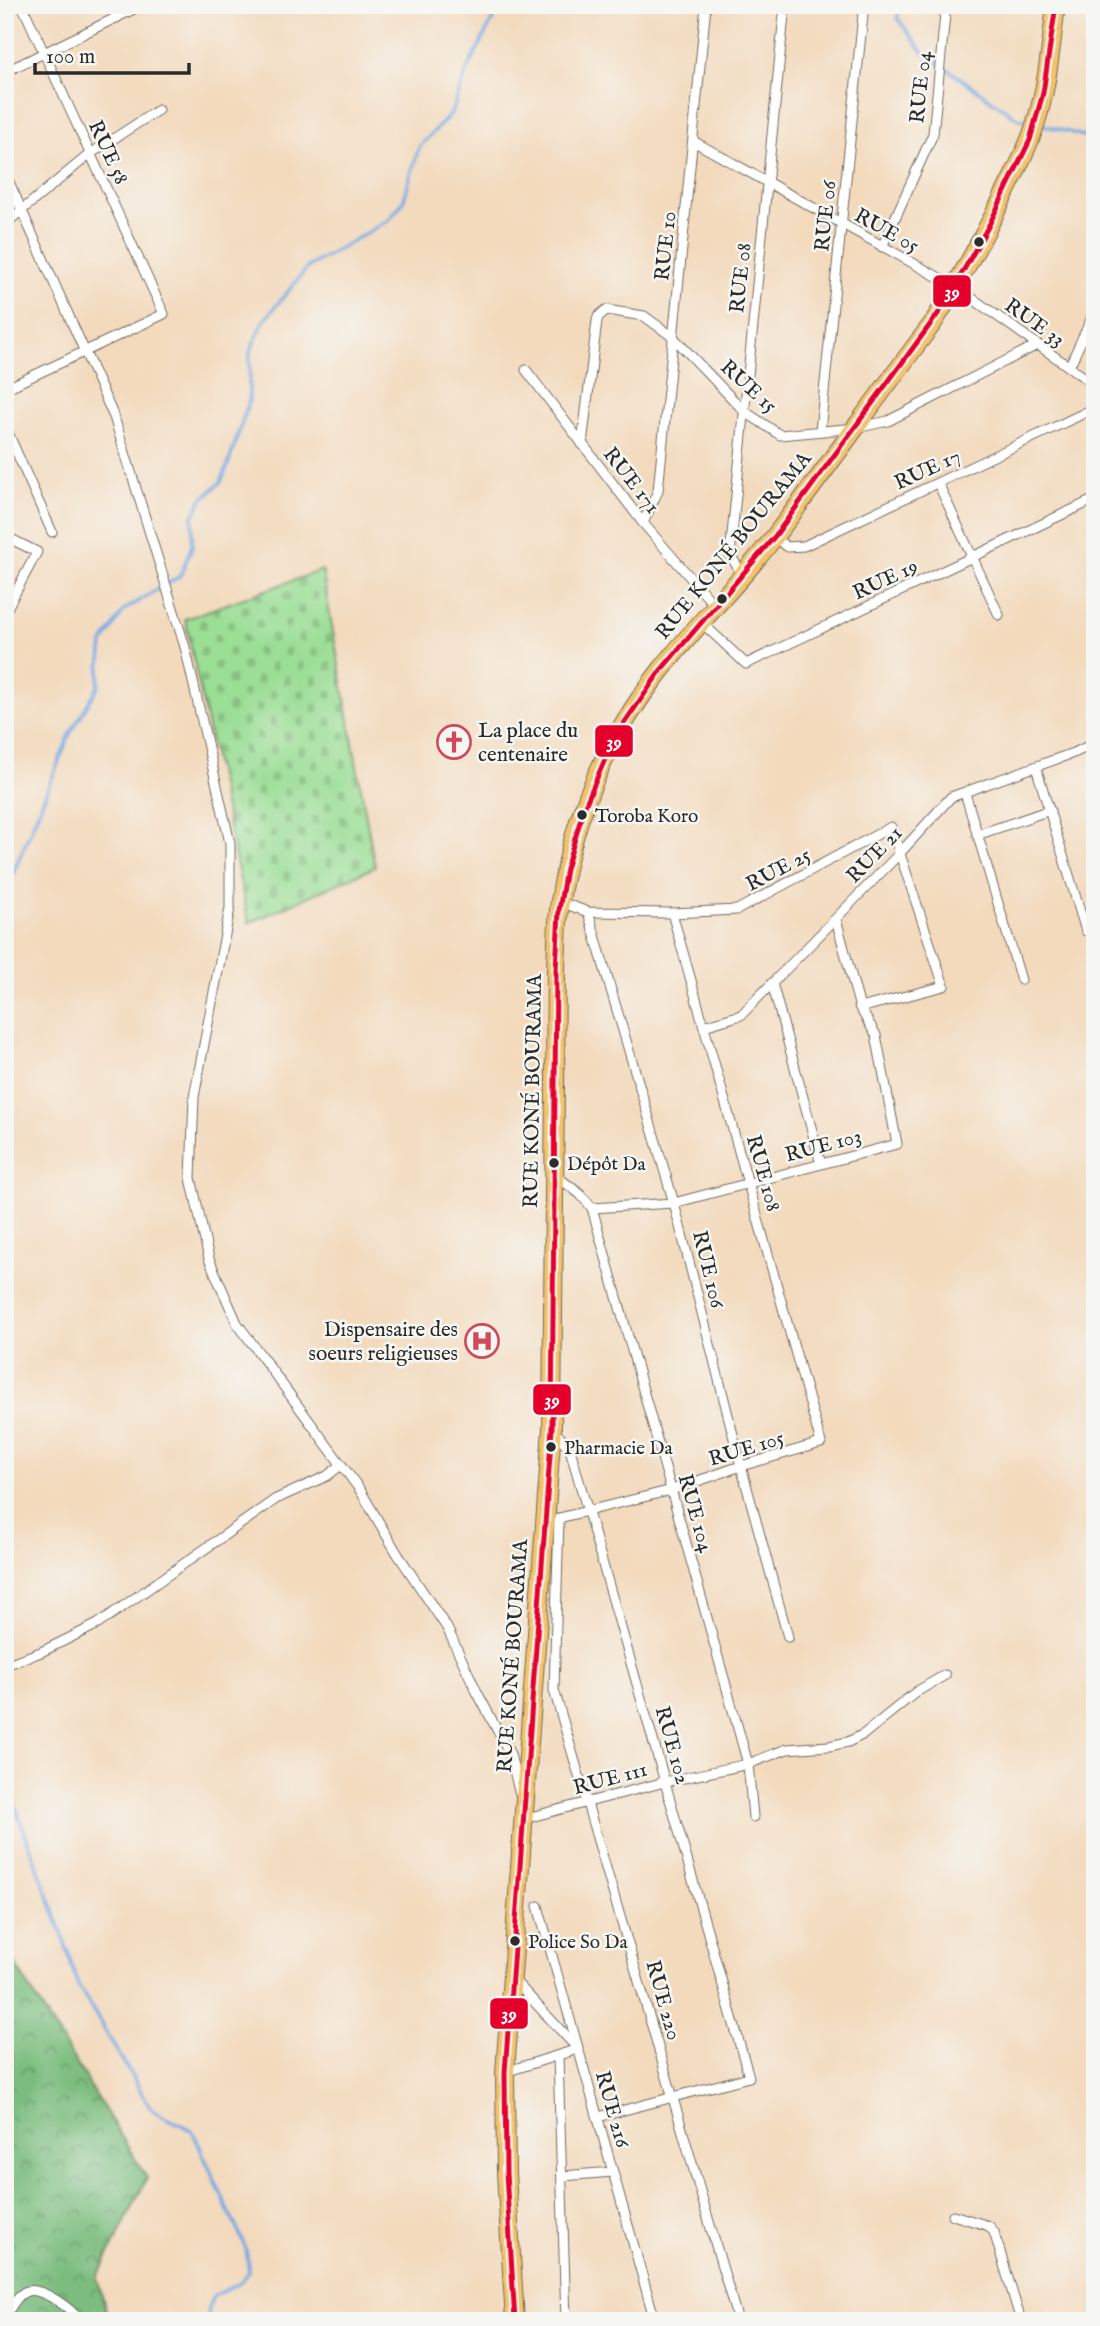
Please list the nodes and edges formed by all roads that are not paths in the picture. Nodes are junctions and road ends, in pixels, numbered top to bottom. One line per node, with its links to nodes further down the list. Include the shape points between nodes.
1 (22, 5): 10 (street, RUE 58)
2 (111, 5): 9 (street)
3 (142, 5): 9 (street)
4 (706, 5): 13 (street, RUE 10)
5 (785, 5): 16 (street, RUE 08)
6 (864, 5): 19 (street, RUE 06)
7 (946, 5): 20 (street, RUE 04, via 933,134)
8 (1056, 5): 21 (highway, RUE KONÉ BOURAMA, via 1036,123)
9 (117, 18): 10 (street)
10 (44, 53): 11 (street); 14 (street, RUE 58)
11 (5, 72)
12 (158, 110): 14 (street)
13 (693, 141): 16 (street, RUE 05); 23 (street, RUE 10)
14 (90, 153): 17 (street); 25 (street, RUE 58, via 164,314)
15 (5, 173): 17 (street)
16 (768, 183): 19 (street, RUE 05); 31 (street, RUE 08)
17 (22, 211): 18 (street); 25 (street)
18 (5, 224)
19 (841, 224): 20 (street, RUE 05); 34 (street, RUE 06)
20 (882, 247): 21 (street, RUE 05)
21 (956, 287): 24 (street, RUE 33); 33 (highway, RUE KONÉ BOURAMA)
22 (1095, 311): 26 (street)
23 (673, 337): 31 (street, RUE 15); 35 (street, RUE 15, via 644,316 606,310 598,317); 38 (street, RUE 10, via 658,491)
24 (1037, 345): 26 (street, RUE 33); 33 (street, RUE 15, via 888,421)
25 (85, 351): 29 (street); 70 (street, via 114,417 169,592 230,843 230,908 194,1097 191,1178 209,1259 237,1323)
26 (1069, 367): 28 (street, RUE 33)
27 (526, 370): 35 (street, RUE 171)
28 (1095, 385)
29 (5, 389)
30 (1095, 408): 36 (street, RUE 17)
31 (744, 411): 34 (street, RUE 15, via 780,435); 43 (street, RUE 08, via 730,555)
32 (5, 426): 39 (street)
33 (856, 428): 34 (street, RUE 15); 41 (highway, RUE KONÉ BOURAMA)
34 (820, 431)
35 (582, 444): 38 (street, RUE 171)
36 (938, 483): 41 (street, RUE 17, via 804,546 787,547); 42 (street)
37 (1095, 499): 42 (street, RUE 19)
38 (643, 523): 44 (street, RUE 171)
39 (52, 532)
40 (5, 536): 45 (street, via 37,552)
41 (774, 537): 43 (highway, RUE KONÉ BOURAMA)
42 (972, 557): 46 (street); 47 (street, RUE 19, via 746,664)
43 (743, 575): 44 (highway, RUE KONÉ BOURAMA)
44 (715, 606): 47 (highway, RUE KONÉ BOURAMA)
45 (5, 612)
46 (999, 615)
47 (701, 622): 54 (highway, RUE KONÉ BOURAMA, via 646,689 606,755 585,804)
48 (1095, 743): 49 (street, RUE 21)
49 (1036, 767): 50 (street, RUE 21); 51 (street)
50 (965, 793): 52 (street); 53 (street, RUE 21, via 951,797)
51 (1050, 810): 52 (street); 58 (street)
52 (977, 835): 59 (street)
53 (901, 853): 56 (street, RUE 25, via 891,827 737,910); 57 (street, RUE 21); 61 (street, via 944,986)
54 (560, 902): 55 (street, RUE 25); 64 (highway, RUE KONÉ BOURAMA)
55 (588, 912): 56 (street, RUE 25); 66 (street, RUE 106)
56 (672, 913): 62 (street, RUE 108)
57 (836, 919): 60 (street, RUE 21); 61 (street)
58 (1086, 931)
59 (1021, 980)
60 (772, 984): 62 (street, RUE 21, via 741,1015); 63 (street)
61 (860, 1008): 63 (street, RUE 103, via 876,1035 897,1144)
62 (704, 1026): 65 (street, RUE 108)
63 (821, 1164): 65 (street, RUE 103)
64 (554, 1174): 67 (street, RUE 104); 68 (highway, RUE KONÉ BOURAMA)
65 (748, 1183): 66 (street, RUE 103); 69 (street, RUE 108)
66 (674, 1203): 67 (street, RUE 103); 71 (street, RUE 106)
67 (592, 1208): 72 (street, RUE 104)
68 (552, 1428): 73 (street, RUE 102, via 570,1449); 82 (highway, RUE KONÉ BOURAMA)
69 (821, 1443): 71 (street, RUE 105)
70 (341, 1465): 76 (street, via 276,1499 98,1624); 82 (street, via 447,1628 510,1754)
71 (741, 1466): 72 (street, RUE 105); 75 (street, RUE 106)
72 (671, 1490): 73 (street, RUE 105); 78 (street, RUE 104)
73 (588, 1510): 74 (street, RUE 105); 79 (street, RUE 102)
74 (559, 1518): 80 (street, RUE 220, via 554,1690)
75 (788, 1637)
76 (5, 1665)
77 (945, 1675): 78 (street, RUE 111, via 848,1742 787,1749)
78 (748, 1764): 79 (street, RUE 111); 81 (street, RUE 104)
79 (665, 1782): 80 (street, RUE 111); 88 (street, RUE 102, via 749,2077)
80 (589, 1802): 82 (street, RUE 111); 88 (street, RUE 220)
81 (753, 1817)
82 (523, 1819): 84 (highway, RUE KONÉ BOURAMA)
83 (538, 1906): 85 (street, RUE 216)
84 (513, 1979): 85 (street); 87 (highway, RUE KONÉ BOURAMA)
85 (578, 2049): 86 (street); 89 (street, RUE 216)
86 (558, 2056): 87 (street); 91 (street)
87 (505, 2072): 95 (highway, RUE KONÉ BOURAMA)
88 (673, 2097): 89 (street); 98 (street, RUE 220)
89 (598, 2117): 90 (street, RUE 216)
90 (613, 2172): 91 (street); 97 (street, RUE 216)
91 (562, 2176): 96 (street)
92 (953, 2215): 99 (street, via 989,2226 994,2232)
93 (5, 2317): 94 (street, via 18,2297 34,2291 64,2304)
94 (80, 2321)
95 (515, 2321)
96 (566, 2321)
97 (654, 2321)
98 (738, 2321)
99 (1021, 2321)

